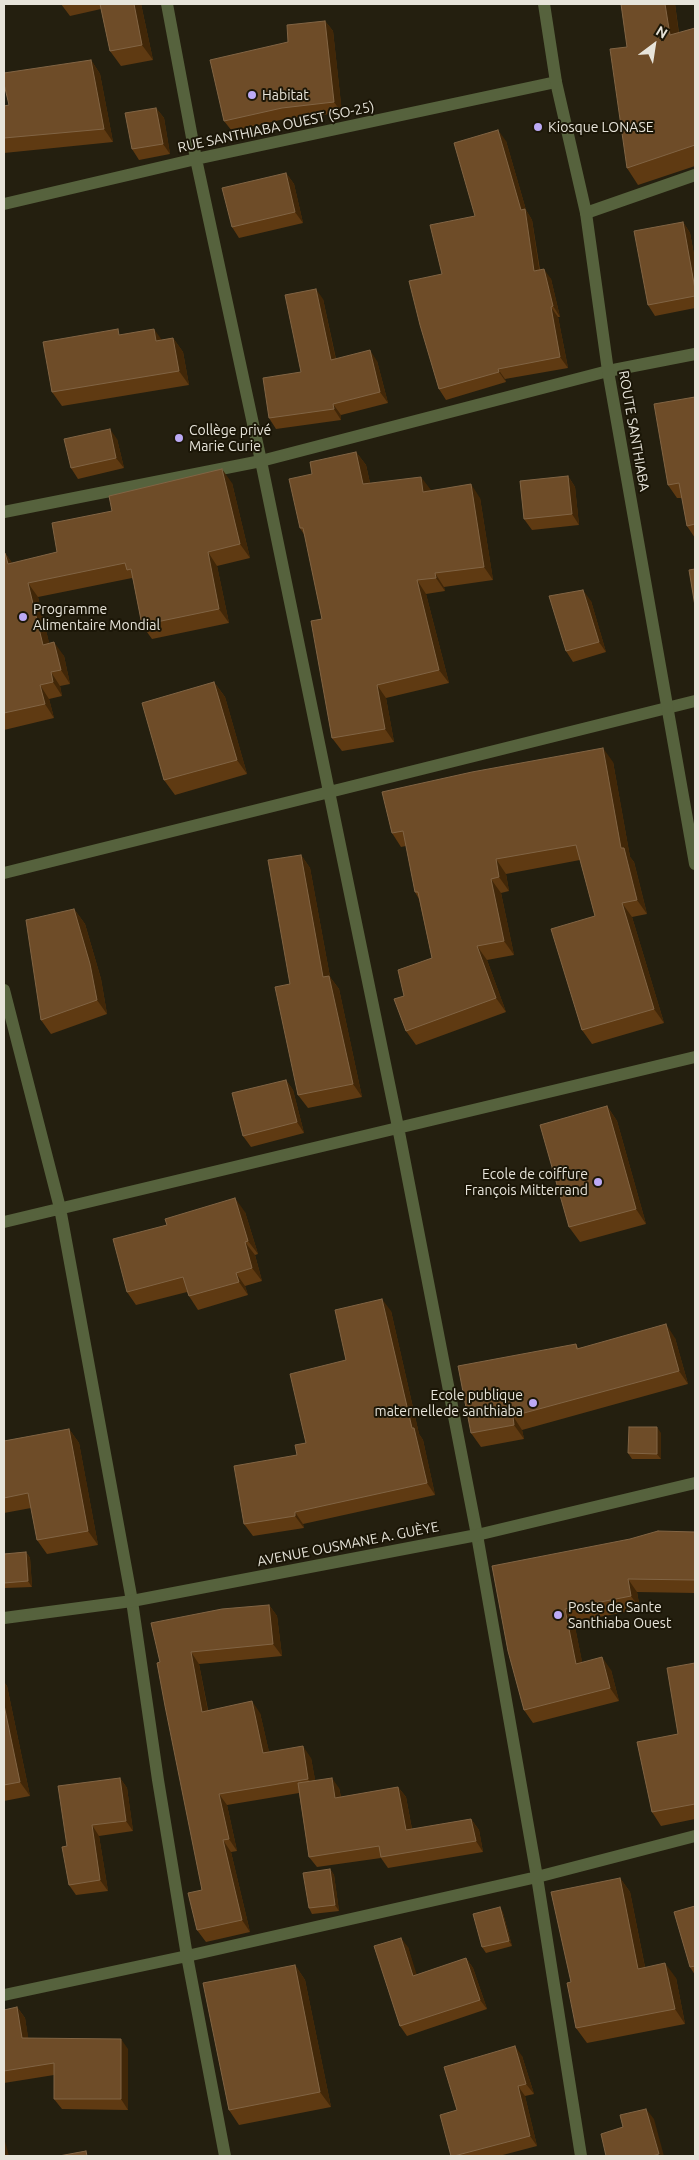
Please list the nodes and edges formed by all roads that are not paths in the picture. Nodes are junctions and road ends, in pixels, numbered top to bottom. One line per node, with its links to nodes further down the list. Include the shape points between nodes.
1 (167, 4): 4 (street)
2 (544, 4): 3 (street, ROUTE SANTHIABA)
3 (556, 82): 4 (street, RUE SANTHIABA OUEST (SO-25)); 7 (street, ROUTE SANTHIABA)
4 (196, 159): 6 (street, RUE SANTHIABA OUEST (SO-25)); 10 (street)
5 (695, 175): 7 (street)
6 (4, 204)
7 (586, 213): 9 (street, ROUTE SANTHIABA)
8 (695, 354): 9 (street)
9 (608, 372): 10 (street); 13 (street, ROUTE SANTHIABA)
10 (261, 461): 11 (street); 14 (street)
11 (4, 512)
12 (695, 701): 13 (street)
13 (666, 708): 14 (street); 15 (street, ROUTE SANTHIABA)
14 (328, 794): 16 (street); 19 (street)
15 (695, 864)
16 (4, 873)
17 (4, 990): 20 (street)
18 (695, 1057): 19 (street)
19 (398, 1127): 20 (street); 23 (street)
20 (60, 1208): 21 (street); 24 (street)
21 (4, 1222)
22 (695, 1483): 23 (street, AVENUE OUSMANE A. GUÈYE)
23 (476, 1535): 24 (street, AVENUE OUSMANE A. GUÈYE); 27 (street)
24 (132, 1602): 25 (street, AVENUE OUSMANE A. GUÈYE); 28 (street)
25 (4, 1618)
26 (695, 1836): 27 (street)
27 (537, 1877): 28 (street); 31 (street)
28 (187, 1956): 29 (street); 30 (street)
29 (4, 1994)
30 (225, 2156)
31 (581, 2156)

